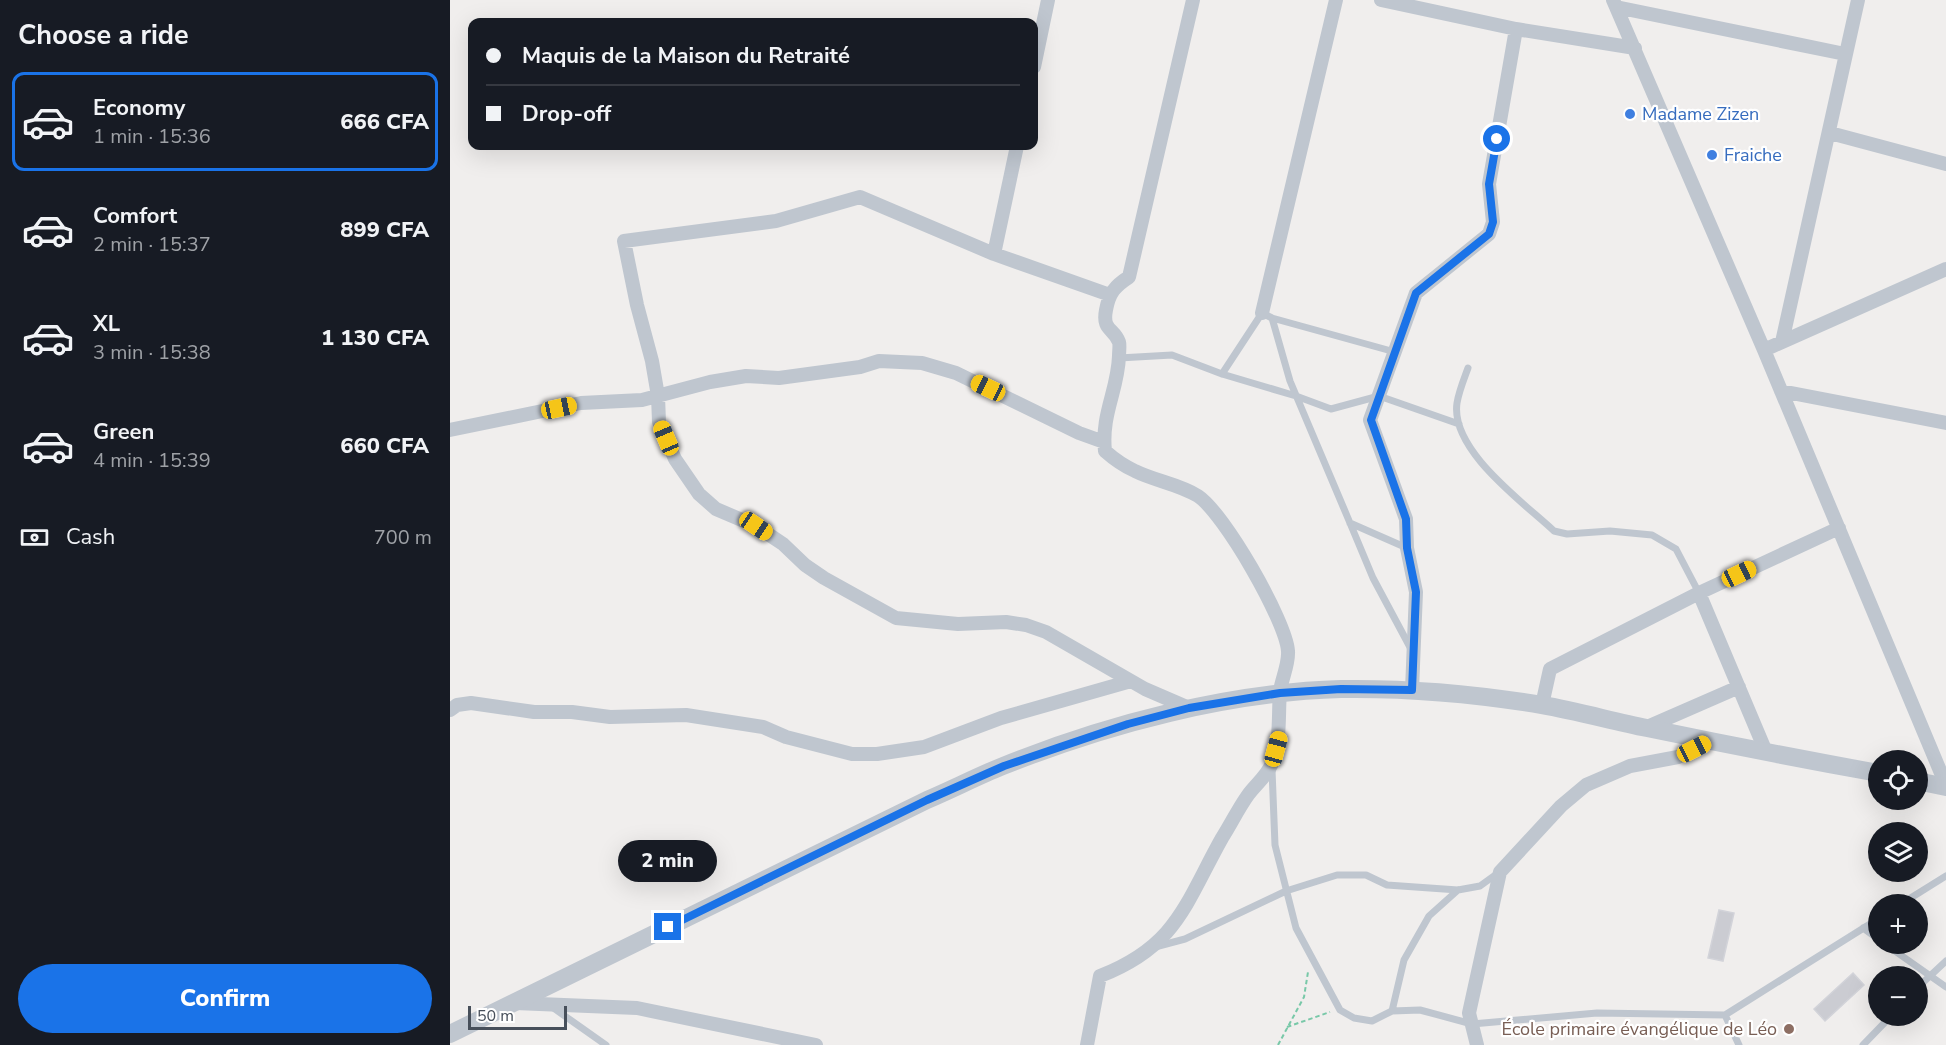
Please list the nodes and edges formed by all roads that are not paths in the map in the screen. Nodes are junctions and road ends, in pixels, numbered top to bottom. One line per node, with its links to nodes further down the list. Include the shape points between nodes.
1 (1048, 0): 9 (street)
2 (1192, 0): 17 (street, via 1129,277 1116,285)
3 (1336, 0): 18 (street)
4 (1381, 0): 6 (street)
5 (1858, 0): 11 (street)
6 (1423, 4): 8 (street)
7 (1615, 4): 10 (street); 11 (street)
8 (1516, 28): 10 (street); 21 (street, via 1489,184 1493,222 1489,234 1416,293)
9 (1038, 48)
10 (1635, 48): 20 (street)
11 (1845, 54): 12 (street)
12 (1830, 133): 14 (street); 19 (street)
13 (1016, 150): 15 (street)
14 (1946, 164)
15 (994, 254): 17 (street); 26 (street, via 860,198 776,221 624,241)
16 (1946, 269): 19 (street)
17 (1110, 295): 22 (street, via 1106,327 1119,342)
18 (1267, 315): 21 (lane); 24 (lane); 27 (lane)
19 (1782, 342): 20 (street)
20 (1764, 350): 25 (street)
21 (1395, 352): 28 (street)
22 (1119, 358): 24 (lane, via 1172,355); 32 (street)
23 (1468, 368): 30 (lane, via 1457,405)
24 (1222, 374): 27 (lane)
25 (1781, 391): 29 (street); 34 (street)
26 (658, 396): 31 (street, via 581,403); 32 (street, via 746,376 778,378 860,368 879,361 922,363 956,373); 38 (street, via 662,430 675,459 699,494 716,509 756,526 783,544 824,578 896,618 1026,625 1046,632)
27 (1296, 396): 28 (lane, via 1331,409); 33 (lane)
28 (1379, 396): 30 (lane); 35 (street, via 1371,420 1406,519)
29 (1946, 423)
30 (1459, 424): 36 (lane, via 1478,461 1554,531 1652,536 1676,549)
31 (450, 430)
32 (1104, 442): 41 (street, via 1105,451 1115,460 1198,496 1223,521 1247,558 1286,638 1288,653)
33 (1350, 523): 35 (lane); 37 (lane, via 1373,578)
34 (1839, 528): 36 (street); 51 (street)
35 (1407, 548): 37 (street, via 1416,592)
36 (1699, 593): 39 (street); 42 (street, via 1550,669)
37 (1413, 654): 40 (street)
38 (1131, 681): 43 (street); 44 (street, via 1001,718 924,747 877,754 852,754 763,727 686,715 610,717 471,703)
39 (1739, 687): 45 (street); 47 (street)
40 (1412, 690): 41 (street); 42 (street)
41 (1280, 693): 43 (street); 48 (street, via 1280,734)
42 (1542, 705): 45 (street)
43 (1189, 708): 65 (street, via 1004,766 917,805)
44 (450, 710)
45 (1645, 728): 46 (street)
46 (1710, 741): 47 (street); 52 (street, via 1678,757 1630,766 1586,785 1561,806)
47 (1766, 752): 49 (street)
48 (1272, 765): 55 (lane, via 1275,846); 60 (street, via 1247,796 1175,923)
49 (1868, 771)
50 (1928, 783): 51 (street)
51 (1946, 786)
52 (1500, 872): 54 (lane, via 1480,886); 69 (street, via 1468,1013)
53 (1946, 876): 56 (lane)
54 (1458, 890): 55 (lane, via 1387,885 1366,875 1337,875); 67 (lane, via 1429,916 1404,960)
55 (1286, 891): 60 (lane, via 1185,939); 67 (lane, via 1296,928 1340,1010 1354,1018 1372,1021)
56 (1917, 894)
57 (1868, 925): 58 (lane)
58 (1863, 928): 59 (lane); 68 (lane)
59 (1868, 932)
60 (1153, 948): 74 (street, via 1125,967 1100,976)
61 (1899, 954): 63 (lane)
62 (1946, 961): 63 (lane)
63 (1929, 975): 64 (lane)
64 (1946, 987)
65 (515, 1004): 66 (street); 71 (street)
66 (550, 1006): 72 (lane); 73 (street, via 637,1008)
67 (1392, 1011): 69 (lane, via 1420,1010)
68 (1725, 1015): 69 (lane, via 1597,1013); 76 (lane)
69 (1472, 1024): 75 (street)
70 (1881, 1026): 77 (lane)
71 (450, 1034)
72 (606, 1045)
73 (816, 1045)
74 (1087, 1045)
75 (1478, 1045)
76 (1739, 1045)
77 (1863, 1045)

